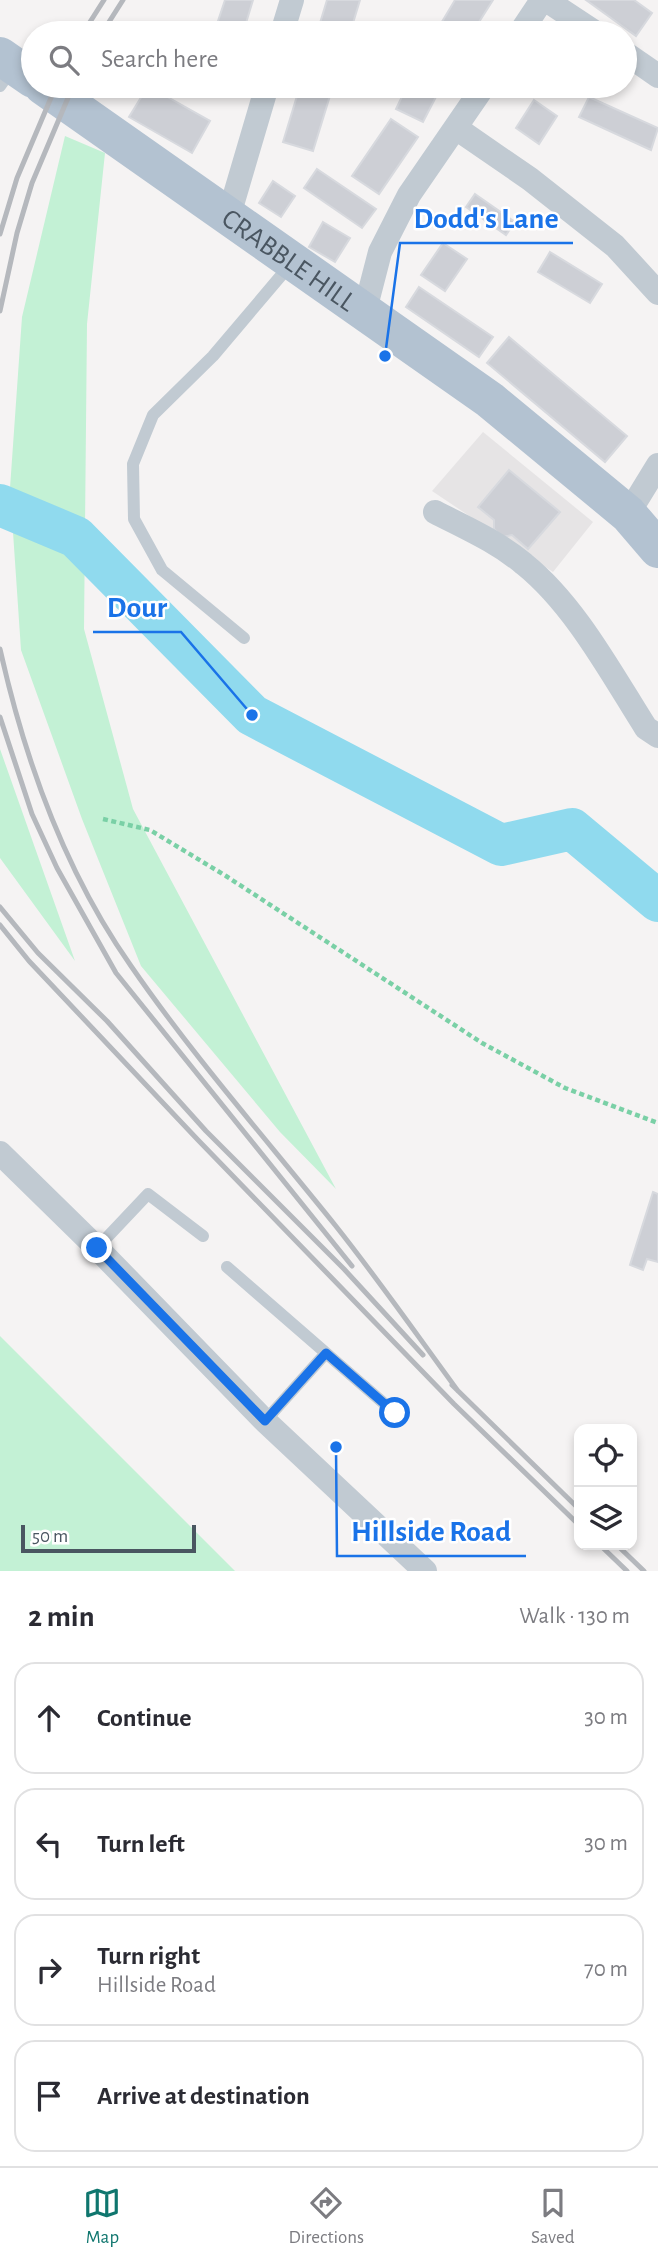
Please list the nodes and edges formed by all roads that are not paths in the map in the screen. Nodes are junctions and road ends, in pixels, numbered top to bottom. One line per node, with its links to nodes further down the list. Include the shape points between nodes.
1 (292, 0): 3 (street)
2 (544, 0): 4 (street); 5 (street)
3 (286, 21)
4 (529, 21)
5 (577, 21)
6 (637, 61): 7 (street)
7 (658, 76)
8 (54, 98): 12 (main road, CRABBLE HILL)
9 (263, 98): 12 (street)
10 (476, 98): 11 (street)
11 (456, 128): 14 (street, via 615,246); 15 (street, via 409,195 380,252)
12 (229, 215): 13 (main road, CRABBLE HILL)
13 (293, 261): 15 (main road, CRABBLE HILL); 20 (lane, via 213,356 153,415 133,464 134,519 162,570)
14 (658, 293)
15 (365, 310): 18 (main road, CRABBLE HILL, via 490,400)
16 (658, 465): 18 (street)
17 (436, 512): 21 (street, via 496,543 526,565 583,629 646,728)
18 (628, 513): 19 (main road, CRABBLE HILL)
19 (658, 549)
20 (244, 638)
21 (658, 736)
22 (0, 1153): 24 (street)
23 (203, 1236): 24 (lane, via 148,1194)
24 (97, 1248): 28 (street)
25 (227, 1267): 26 (lane)
26 (326, 1353): 27 (lane); 28 (lane)
27 (395, 1413)
28 (265, 1421): 29 (street)
29 (425, 1571)

